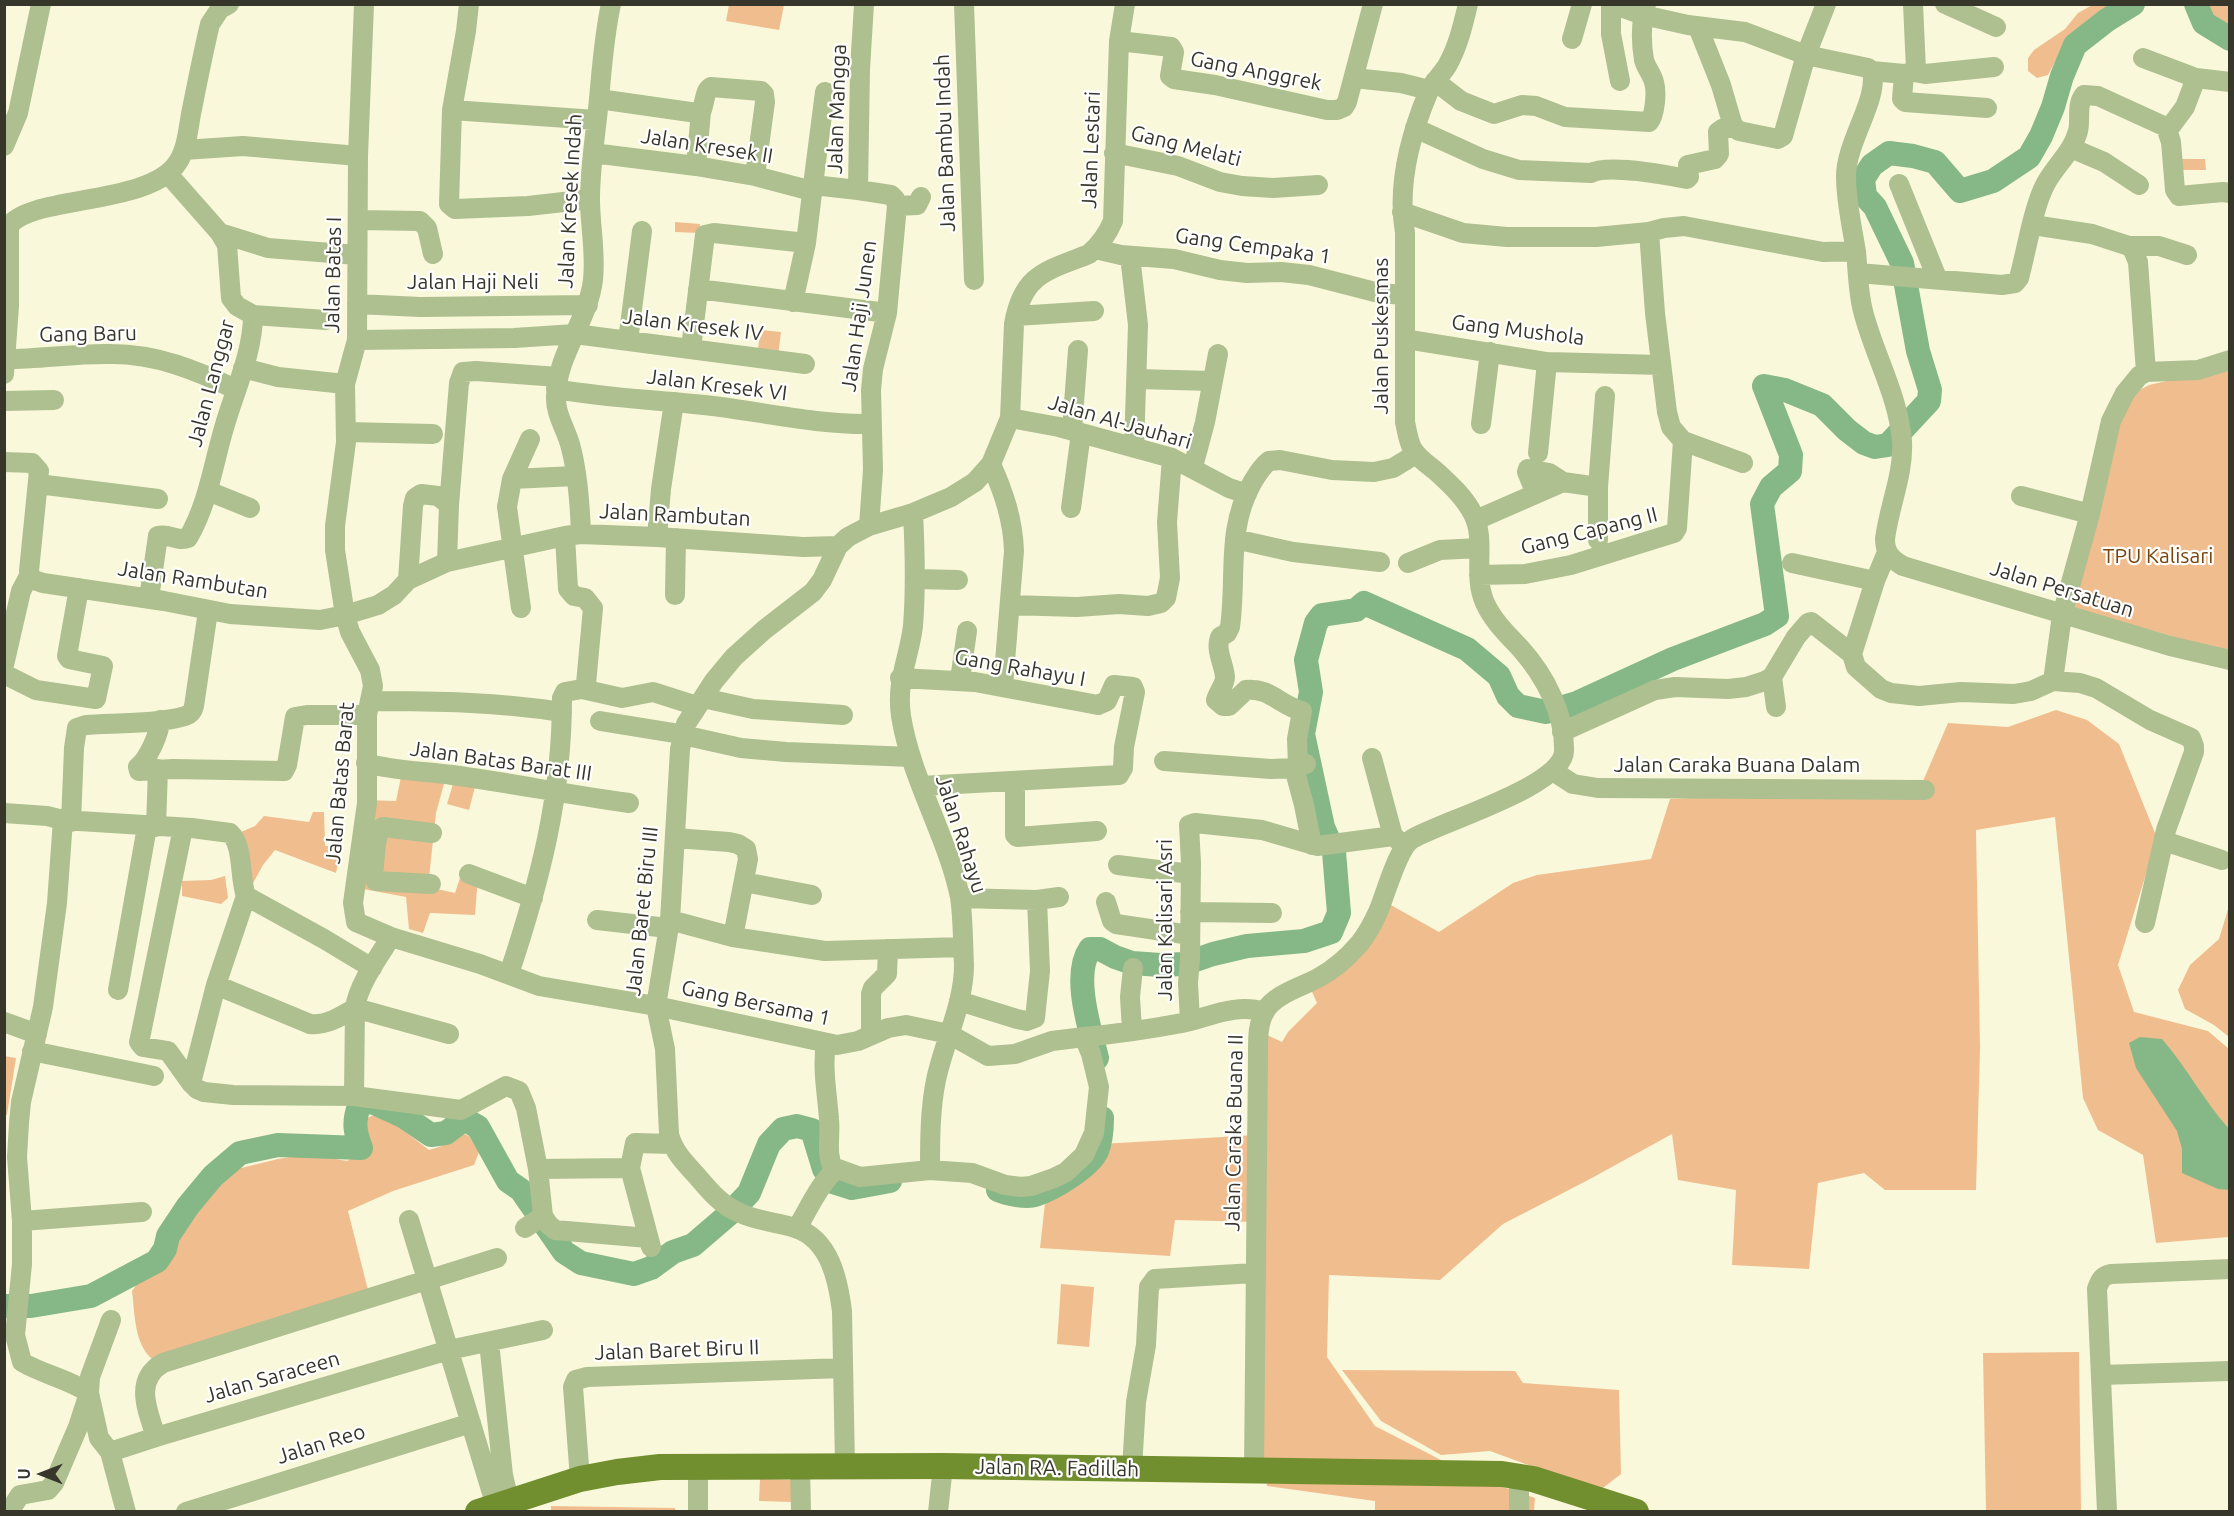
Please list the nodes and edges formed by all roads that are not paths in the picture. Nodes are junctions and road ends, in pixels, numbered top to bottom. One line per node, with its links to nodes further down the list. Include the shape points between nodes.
1 (41, 4): 32 (street, via 30,63)
2 (229, 4): 43 (street, via 217,12 210,24)
3 (364, 4): 46 (street, Jalan Batas I)
4 (469, 4): 35 (street)
5 (611, 4): 33 (street, Jalan Kresek Indah)
6 (864, 4): 54 (street, Jalan Mangga)
7 (964, 4): 76 (street, Jalan Bambu Indah)
8 (1125, 4): 20 (street, Jalan Lestari)
9 (1373, 4): 26 (street, Gang Anggrek)
10 (1468, 4): 30 (street, Jalan Puskesmas, via 1458,42)
11 (1582, 4): 19 (street)
12 (1612, 4): 16 (street); 28 (street, via 1611,34)
13 (1826, 4): 21 (street)
14 (1913, 4): 25 (street, via 1916,67)
15 (1944, 4): 18 (street)
16 (1645, 10): 17 (street); 30 (street, via 1644,60 1655,90 1651,121 1646,123 1565,117 1522,105 1494,114)
17 (1698, 27): 21 (street, via 1745,32); 38 (street)
18 (1996, 27)
19 (1572, 39)
20 (1119, 41): 26 (street, Gang Anggrek, via 1171,47 1174,52 1170,76 1174,79 1327,110 1344,107); 45 (street, Jalan Lestari)
21 (1806, 55): 24 (street); 38 (street, via 1781,138)
22 (2143, 58): 27 (street)
23 (1994, 68): 25 (street)
24 (1872, 71): 25 (street); 69 (street, via 1873,86 1846,166 1846,195)
25 (1909, 73): 34 (street, via 1902,99 1905,102)
26 (1354, 78): 30 (street)
27 (2196, 78): 29 (street); 40 (street, via 2185,107)
28 (1620, 81)
29 (2229, 82)
30 (1432, 86): 39 (street, Jalan Puskesmas)
31 (825, 92): 53 (street)
32 (13, 93): 41 (street, via 15,124)
33 (599, 99): 36 (street); 37 (street, Jalan Kresek Indah)
34 (1986, 108)
35 (452, 110): 37 (street); 57 (street, via 448,195 449,204 455,209)
36 (701, 112): 47 (street); 49 (street, via 711,87 756,89 764,94)
37 (596, 120): 44 (street, Jalan Kresek Indah)
38 (1735, 127): 39 (street, via 1718,132 1719,154 1715,159 1688,165 1687,178 1623,171 1519,170 1483,159)
39 (1415, 128): 59 (street, Jalan Puskesmas)
40 (2168, 129): 42 (street, via 2089,93 2080,99 2078,131); 55 (street, via 2176,194 2182,197)
41 (4, 146)
42 (2071, 148): 52 (street, via 2104,162); 62 (street, via 2046,183)
43 (184, 150): 46 (street, via 243,146); 48 (street)
44 (593, 153): 47 (street, Jalan Kresek II); 57 (street, Jalan Kresek Indah)
45 (1114, 153): 51 (street, Gang Melati, via 1178,166 1242,186); 68 (street, Jalan Lestari, via 1113,221)
46 (358, 156): 60 (street, Jalan Batas I)
47 (696, 166): 49 (street, Jalan Kresek II)
48 (168, 174): 61 (street, via 131,190 28,214); 65 (street, Jalan Langgar)
49 (754, 176): 53 (street, Jalan Kresek II)
50 (1899, 184): 75 (street)
51 (1318, 185)
52 (2139, 185)
53 (813, 188): 54 (street, Jalan Kresek II); 66 (street)
54 (858, 190): 58 (street, Jalan Mangga)
55 (2229, 193)
56 (921, 197): 58 (street, via 917,205)
57 (590, 199): 81 (street, Jalan Kresek Indah, via 595,254)
58 (890, 199): 83 (street, Jalan Haji Junen)
59 (1401, 212): 64 (street, via 1463,232 1507,237 1596,237); 78 (street, Jalan Puskesmas, via 1405,233)
60 (358, 220): 70 (street, via 420,221 428,228); 71 (street, Jalan Batas I)
61 (7, 225): 99 (street)
62 (2033, 225): 67 (street, via 2092,234); 75 (street, via 2015,283)
63 (642, 231): 90 (street)
64 (1649, 232): 69 (street, via 1684,226 1823,252); 98 (street)
65 (220, 233): 71 (street, via 268,248); 84 (street, Jalan Langgar, via 227,245 231,298)
66 (806, 243): 77 (street, via 708,232 704,237); 79 (street)
67 (2129, 246): 72 (street, via 2159,246); 101 (street, via 2138,262)
68 (1095, 249): 73 (street, Gang Cempaka 1); 85 (street, Jalan Lestari, via 1041,273 1023,295)
69 (1856, 251): 74 (street)
70 (433, 254)
71 (357, 255): 80 (street, Jalan Batas I)
72 (2187, 255)
73 (1130, 256): 78 (street, Gang Cempaka 1, via 1174,259 1247,273 1309,275 1379,294); 102 (street, via 1138,325)
74 (1858, 273): 75 (street); 149 (street, via 1862,309 1894,394 1900,423 1902,444 1886,532)
75 (1937, 278)
76 (974, 280)
77 (698, 289): 79 (street); 91 (street)
78 (1404, 295): 88 (street, Jalan Puskesmas)
79 (793, 302): 83 (street)
80 (357, 304): 81 (street, Jalan Haji Neli); 89 (street, Jalan Batas I)
81 (588, 305): 87 (street, Jalan Kresek Indah)
82 (1094, 311): 85 (street)
83 (887, 313): 112 (street, Jalan Haji Junen, via 873,369)
84 (253, 315): 86 (street); 100 (street, Jalan Langgar)
85 (1016, 316): 111 (street, Jalan Lestari)
86 (326, 320)
87 (575, 334): 89 (street, Jalan Kresek IV); 90 (street, Jalan Kresek IV); 104 (street, Jalan Kresek Indah)
88 (1405, 339): 93 (street, Gang Mushola); 121 (street, Jalan Puskesmas, via 1404,411 1409,442)
89 (357, 340): 105 (street, Jalan Batas I)
90 (628, 340): 91 (street, Jalan Kresek IV)
91 (691, 348): 97 (street, Jalan Kresek IV)
92 (1078, 350): 115 (street)
93 (1490, 352): 96 (street, Gang Mushola); 113 (street)
94 (1218, 354): 103 (street)
95 (2229, 360): 101 (street, via 2198,370)
96 (1547, 362): 98 (street, Gang Mushola); 120 (street)
97 (805, 364)
98 (1661, 365): 118 (street, via 1671,427)
99 (5, 367): 106 (street, Gang Baru, via 113,354 140,356 181,365)
100 (243, 368): 105 (street, via 278,377); 106 (street, Jalan Langgar)
101 (2146, 372): 139 (street, via 2125,393 2114,413)
102 (1137, 379): 103 (street); 119 (street)
103 (1212, 381): 126 (street)
104 (557, 383): 110 (street, Jalan Kresek VI, via 618,398); 127 (street, Jalan Kresek Indah, via 557,409 572,449); 135 (street, Jalan Kresek VI, via 463,372)
105 (345, 384): 114 (street, Jalan Batas I)
106 (235, 389): 131 (street, Jalan Langgar)
107 (1605, 396): 130 (street)
108 (54, 400): 109 (street)
109 (4, 401)
110 (674, 402): 112 (street, Jalan Kresek VI, via 831,423); 143 (street, via 661,489)
111 (1010, 418): 115 (street, Jalan Al-Jauhari); 125 (street, Jalan Lestari)
112 (872, 424): 141 (street, Jalan Haji Junen)
113 (1481, 424)
114 (346, 432): 116 (street); 166 (street, Jalan Batas I, via 335,526)
115 (1077, 432): 119 (street, Jalan Al-Jauhari); 137 (street)
116 (433, 434)
117 (530, 439): 128 (street)
118 (1683, 441): 124 (street); 154 (street, Gang Capang II, via 1674,533 1571,565 1525,574)
119 (1134, 448): 122 (street, Jalan Al-Jauhari)
120 (1538, 453)
121 (1416, 454): 132 (street, via 1393,468 1374,472 1269,461 1260,469); 140 (street, Jalan Puskesmas, via 1455,489)
122 (1172, 458): 126 (street, Jalan Al-Jauhari); 163 (street, via 1167,522 1169,586 1161,603)
123 (4, 462): 129 (street, via 35,465 39,471)
124 (1743, 463)
125 (991, 464): 138 (street, Jalan Lestari, via 975,482); 163 (street, via 1013,531)
126 (1193, 467): 132 (street, Jalan Al-Jauhari)
127 (575, 476): 128 (street); 142 (street, Jalan Kresek Indah)
128 (512, 479): 147 (street, via 507,507)
129 (38, 484): 134 (street); 155 (street)
130 (1598, 487): 140 (street, via 1563,482 1549,473 1528,469 1536,494); 145 (street)
131 (208, 491): 136 (street); 162 (street, Jalan Langgar, via 188,538 158,536)
132 (1247, 494): 144 (street)
133 (2021, 496): 139 (street)
134 (158, 499)
135 (449, 505): 150 (street); 157 (street, via 438,496 421,494 415,498)
136 (250, 508)
137 (1071, 508)
138 (914, 513): 141 (street, Jalan Lestari); 156 (street, Jalan Rahayu)
139 (2090, 514): 167 (street)
140 (1476, 520): 148 (street, Jalan Puskesmas)
141 (869, 526): 146 (street, Jalan Lestari)
142 (573, 535): 143 (street, Jalan Rambutan); 147 (street, Jalan Rambutan); 178 (street, Jalan Kresek Indah, via 568,589 574,596 585,598 593,608 586,684)
143 (667, 537): 146 (street, Jalan Rambutan); 161 (street)
144 (1235, 539): 151 (street, via 1293,552); 192 (street, via 1230,627 1220,637 1218,648 1225,678 1216,700 1229,706 1246,690 1260,690 1302,711 1296,739)
145 (1598, 540)
146 (838, 546): 179 (street, Jalan Baret Biru III, via 813,592 734,657)
147 (511, 547): 150 (street, Jalan Rambutan); 164 (street)
148 (1479, 548): 152 (street, via 1440,550); 154 (street, Jalan Puskesmas)
149 (1887, 552): 159 (street); 167 (street, Jalan Persatuan, via 1903,566)
150 (447, 562): 157 (street, Jalan Rambutan)
151 (1380, 562)
152 (1408, 563)
153 (1792, 563): 159 (street)
154 (1479, 575): 186 (street, Jalan Puskesmas, via 1489,611 1535,666 1555,702)
155 (29, 576): 160 (street, Jalan Rambutan, via 43,583); 171 (street, via 21,591)
156 (915, 579): 158 (street); 174 (street, Jalan Rahayu, via 912,630)
157 (408, 580): 166 (street, Jalan Rambutan, via 378,605)
158 (958, 580)
159 (1875, 581): 170 (street)
160 (79, 588): 162 (street, Jalan Rambutan); 172 (street, via 67,656 103,666 97,698 36,690)
161 (675, 595)
162 (149, 598): 165 (street, Jalan Rambutan)
163 (1010, 605): 177 (street)
164 (521, 608)
165 (208, 611): 166 (street, Jalan Rambutan, via 320,620); 184 (street, via 193,711)
166 (345, 615): 181 (street, Jalan Batas Barat, via 370,670 373,686)
167 (2062, 615): 169 (street, Jalan Persatuan); 176 (street)
168 (967, 631): 175 (street)
169 (2229, 660)
170 (1854, 661): 173 (street, via 1811,622 1796,637); 176 (street, via 1887,692 1919,696 2023,693)
171 (4, 665)
172 (4, 674)
173 (1772, 677): 180 (street); 186 (street, via 1746,687 1655,690)
174 (900, 678): 175 (street, Gang Rahayu I); 188 (street, Jalan Rahayu, via 900,706)
175 (960, 680): 177 (street, Gang Rahayu I)
176 (2054, 681): 208 (street, via 2089,685 2191,738 2192,760)
177 (1004, 686): 195 (street, Gang Rahayu I, via 1098,705 1107,701 1112,687 1134,689 1119,775)
178 (582, 689): 179 (street, via 622,698 653,692); 182 (street, via 563,694)
179 (700, 702): 183 (street); 187 (street, Jalan Baret Biru III, via 687,720)
180 (1776, 707)
181 (369, 708): 182 (street, via 466,702); 191 (street, Jalan Batas Barat); 193 (street, via 295,717 286,769 280,772)
182 (562, 712): 198 (street)
183 (843, 716)
184 (160, 720): 193 (street, via 158,734 138,768); 201 (street, via 77,728)
185 (600, 721): 187 (street)
186 (1561, 728): 194 (street, Jalan Puskesmas, via 1564,756)
187 (683, 735): 188 (street, via 741,748); 206 (street, Jalan Baret Biru III)
188 (910, 757): 196 (street, Jalan Rahayu)
189 (1372, 758): 207 (street)
190 (1164, 761): 192 (street, via 1271,770)
191 (366, 763): 198 (street, Jalan Batas Barat III); 209 (street, Jalan Batas Barat)
192 (1299, 767): 210 (street)
193 (158, 770): 202 (street)
194 (1553, 771): 197 (street, Jalan Caraka Buana Dalam, via 1573,784 1598,788); 207 (street, via 1526,788)
195 (1015, 781): 196 (street); 204 (street, via 1017,837)
196 (921, 786): 221 (street, Jalan Rahayu)
197 (1925, 790)
198 (556, 793): 199 (street, Jalan Batas Barat III); 220 (street)
199 (629, 803)
200 (4, 813): 201 (street)
201 (67, 821): 202 (street); 251 (street)
202 (152, 827): 203 (street); 238 (street)
203 (183, 828): 218 (street, via 230,833 235,838); 253 (street, via 139,1042 143,1047 168,1051)
204 (1097, 831)
205 (432, 833): 209 (street, via 383,827)
206 (675, 838): 215 (street, via 743,846 748,855); 228 (street, Jalan Baret Biru III)
207 (1398, 841): 210 (street, Jalan Kalisari Asri); 242 (street, Jalan Caraka Buana II, via 1378,914 1359,944 1326,973 1281,997)
208 (2164, 841): 211 (street); 227 (street)
209 (369, 843): 216 (street, via 376,881); 230 (street, Jalan Batas Barat, via 353,903 356,922)
210 (1314, 845): 214 (street, Jalan Kalisari Asri, via 1262,830 1191,824)
211 (2223, 860)
212 (1118, 865): 214 (street)
213 (469, 874): 220 (street)
214 (1191, 874): 224 (street, Jalan Kalisari Asri)
215 (744, 882): 217 (street); 231 (street)
216 (431, 884)
217 (812, 895)
218 (246, 896): 234 (street); 237 (street)
219 (1059, 897): 222 (street)
220 (533, 898): 236 (street)
221 (960, 898): 222 (street); 232 (street, Jalan Rahayu)
222 (1037, 900): 239 (street, via 1040,971 1035,1018 1017,1019)
223 (1106, 902): 229 (street, via 1116,924)
224 (1190, 912): 225 (street); 229 (street, Jalan Kalisari Asri)
225 (1272, 913)
226 (597, 920): 228 (street)
227 (2145, 923)
228 (669, 924): 231 (street); 240 (street, Jalan Baret Biru III)
229 (1190, 935): 243 (street, Jalan Kalisari Asri)
230 (391, 937): 234 (street); 236 (street, Gang Bersama 1)
231 (733, 938): 233 (street, via 837,952)
232 (962, 947): 233 (street); 239 (street, Jalan Rahayu, via 964,966)
233 (888, 949): 248 (street, via 887,974 871,994)
234 (372, 968): 241 (street)
235 (1133, 968): 245 (street)
236 (509, 974): 240 (street, Gang Bersama 1, via 548,988)
237 (216, 985): 241 (street, via 316,1025); 253 (street)
238 (118, 990)
239 (959, 1001): 247 (street, Jalan Rahayu)
240 (656, 1006): 250 (street, Gang Bersama 1); 255 (street, Jalan Baret Biru III, via 665,1049)
241 (355, 1008): 246 (street); 254 (street)
242 (1264, 1012): 243 (street, Gang Bersama 1, via 1252,1008 1219,1011); 266 (street, Jalan Caraka Buana II, via 1258,1051)
243 (1190, 1021): 245 (street, Gang Bersama 1)
244 (4, 1022): 251 (street)
245 (1132, 1030): 249 (street, Gang Bersama 1)
246 (449, 1034)
247 (949, 1034): 248 (street, Gang Bersama 1, via 906,1025); 249 (street, Gang Bersama 1, via 979,1052 995,1056 1015,1054 1052,1041); 258 (street, Jalan Rahayu, via 934,1093)
248 (871, 1035): 250 (street, Gang Bersama 1, via 849,1044)
249 (1088, 1037): 258 (street, via 1099,1087 1098,1102 1094,1133 1076,1164 1043,1183 1021,1187 980,1175)
250 (826, 1042): 259 (street)
251 (34, 1043): 252 (street); 262 (street, via 19,1123 17,1157)
252 (154, 1076)
253 (190, 1083): 254 (street, via 204,1092 233,1095)
254 (354, 1096): 257 (street, via 461,1110 506,1086 519,1091)
255 (672, 1144): 256 (street, via 634,1143); 263 (street, Jalan Baret Biru III, via 694,1173 730,1208)
256 (630, 1168): 257 (street); 257 (street, via 649,1242 555,1230 538,1220)
257 (538, 1169)
258 (930, 1170): 259 (street, via 860,1177 841,1170)
259 (830, 1175): 263 (street)
260 (142, 1212): 262 (street)
261 (409, 1220): 267 (street)
262 (22, 1221): 270 (street, via 22,1264)
263 (797, 1228): 273 (street, Jalan Baret Biru III, via 822,1247 835,1274 842,1311)
264 (497, 1258): 267 (street)
265 (2229, 1269): 275 (street, via 2105,1276 2100,1280 2097,1289)
266 (1254, 1274): 284 (street, via 1152,1281 1136,1402); 285 (street, Jalan Caraka Buana II)
267 (427, 1279): 272 (street); 278 (street, via 160,1364 144,1390)
268 (111, 1320): 276 (street, via 90,1377)
269 (543, 1330): 271 (street, Jalan Saraceen)
270 (10, 1335): 276 (street, via 22,1362)
271 (489, 1342): 272 (street, Jalan Saraceen); 288 (street, via 503,1475)
272 (449, 1350): 277 (street); 278 (street, Jalan Saraceen)
273 (843, 1368): 281 (street, Jalan Baret Biru III); 287 (street, Jalan Baret Biru II, via 576,1380 573,1387)
274 (2229, 1371): 275 (street)
275 (2101, 1375): 297 (street)
276 (89, 1393): 279 (street, via 99,1438); 289 (street, via 54,1483 48,1491 20,1495)
277 (471, 1423): 288 (street); 291 (street, Jalan Reo)
278 (156, 1437): 279 (street, Jalan Saraceen)
279 (110, 1452): 290 (street)
280 (800, 1466): 281 (main road, Jalan RA. Fadillah); 283 (main road, Jalan RA. Fadillah); 293 (street)
281 (845, 1466): 282 (main road, Jalan RA. Fadillah)
282 (943, 1466): 284 (main road, Jalan RA. Fadillah); 294 (street)
283 (698, 1467): 287 (main road, Jalan RA. Fadillah, via 634,1470); 292 (street)
284 (1132, 1469): 285 (main road, Jalan RA. Fadillah)
285 (1254, 1471): 286 (main road, Jalan RA. Fadillah)
286 (1519, 1476): 295 (street); 296 (main road, Jalan RA. Fadillah)
287 (580, 1479): 288 (main road, Jalan RA. Fadillah)
288 (494, 1506)
289 (9, 1512)
290 (126, 1512)
291 (186, 1512)
292 (698, 1512)
293 (801, 1512)
294 (938, 1512)
295 (1519, 1512)
296 (1636, 1512)
297 (2107, 1512)

